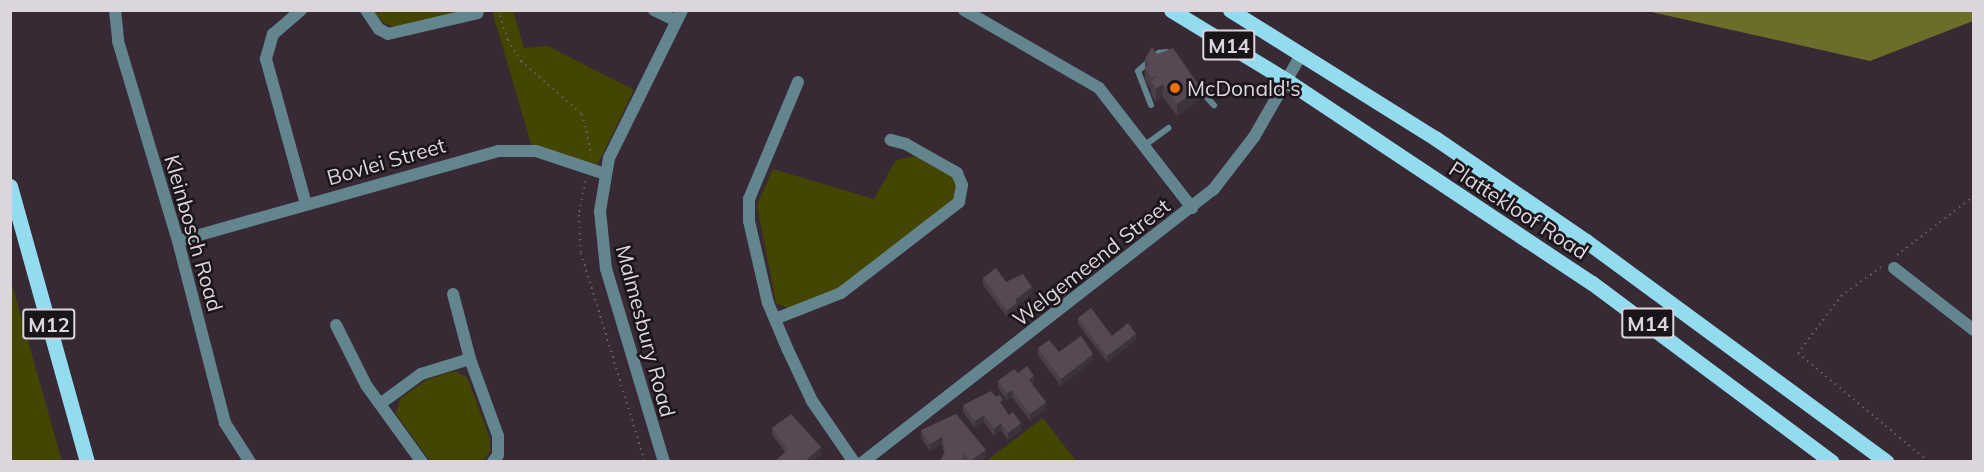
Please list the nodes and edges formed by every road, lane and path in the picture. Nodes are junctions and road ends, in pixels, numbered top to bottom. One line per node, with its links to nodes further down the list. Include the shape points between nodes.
1 (115, 10): 28 (street, Kleinbosch Road, via 118,41)
2 (301, 10): 26 (street, via 273,34 266,59)
3 (366, 10): 9 (street, via 379,29 388,34)
4 (498, 10): 21 (path, via 508,40 521,61 582,114)
5 (654, 10): 10 (street)
6 (964, 10): 20 (street, via 1099,88)
7 (1171, 10): 14 (main road, Plattekloof Road / M14)
8 (1230, 10): 11 (main road, Plattekloof Road / M14)
9 (478, 13)
10 (679, 16): 22 (street, Malmesbury Road)
11 (1301, 55): 14 (street, Welgemeend Street); 45 (main road, Plattekloof Road / M14, via 1435,138 1586,241)
12 (1173, 57): 16 (lane, via 1159,53 1138,71)
13 (1191, 80): 17 (lane)
14 (1286, 80): 27 (street, Welgemeend Street, via 1231,170); 44 (main road, Plattekloof Road / M14, via 1592,283)
15 (798, 82): 31 (street, via 748,210)
16 (1151, 105)
17 (1214, 105)
18 (1168, 128): 20 (lane)
19 (891, 140): 31 (street, via 906,144 957,173 962,185 958,202 841,293)
20 (1145, 145): 27 (street)
21 (593, 160)
22 (605, 174): 26 (street, Bovlei Street, via 548,154 510,149); 41 (street, Malmesbury Road, via 600,211 606,269)
23 (585, 181): 40 (path, via 579,215 581,254)
24 (10, 186): 36 (main road, M12)
25 (1973, 197): 46 (path, via 1842,295 1798,354)
26 (306, 204): 28 (street, Bovlei Street)
27 (1192, 208): 43 (street, Welgemeend Street)
28 (177, 241): 37 (street, Kleinbosch Road, via 225,423)
29 (1894, 268): 33 (street)
30 (453, 294): 34 (street)
31 (775, 319): 42 (street, via 812,401)
32 (336, 325): 35 (street, via 345,349)
33 (1974, 330)
34 (470, 359): 35 (street, via 421,375); 39 (street, via 498,436 498,455)
35 (380, 404): 38 (street)
36 (87, 462)
37 (250, 462)
38 (422, 462)
39 (493, 462)
40 (645, 462)
41 (664, 462)
42 (854, 462)
43 (863, 462)
44 (1832, 462)
45 (1887, 462)
46 (1929, 462)

